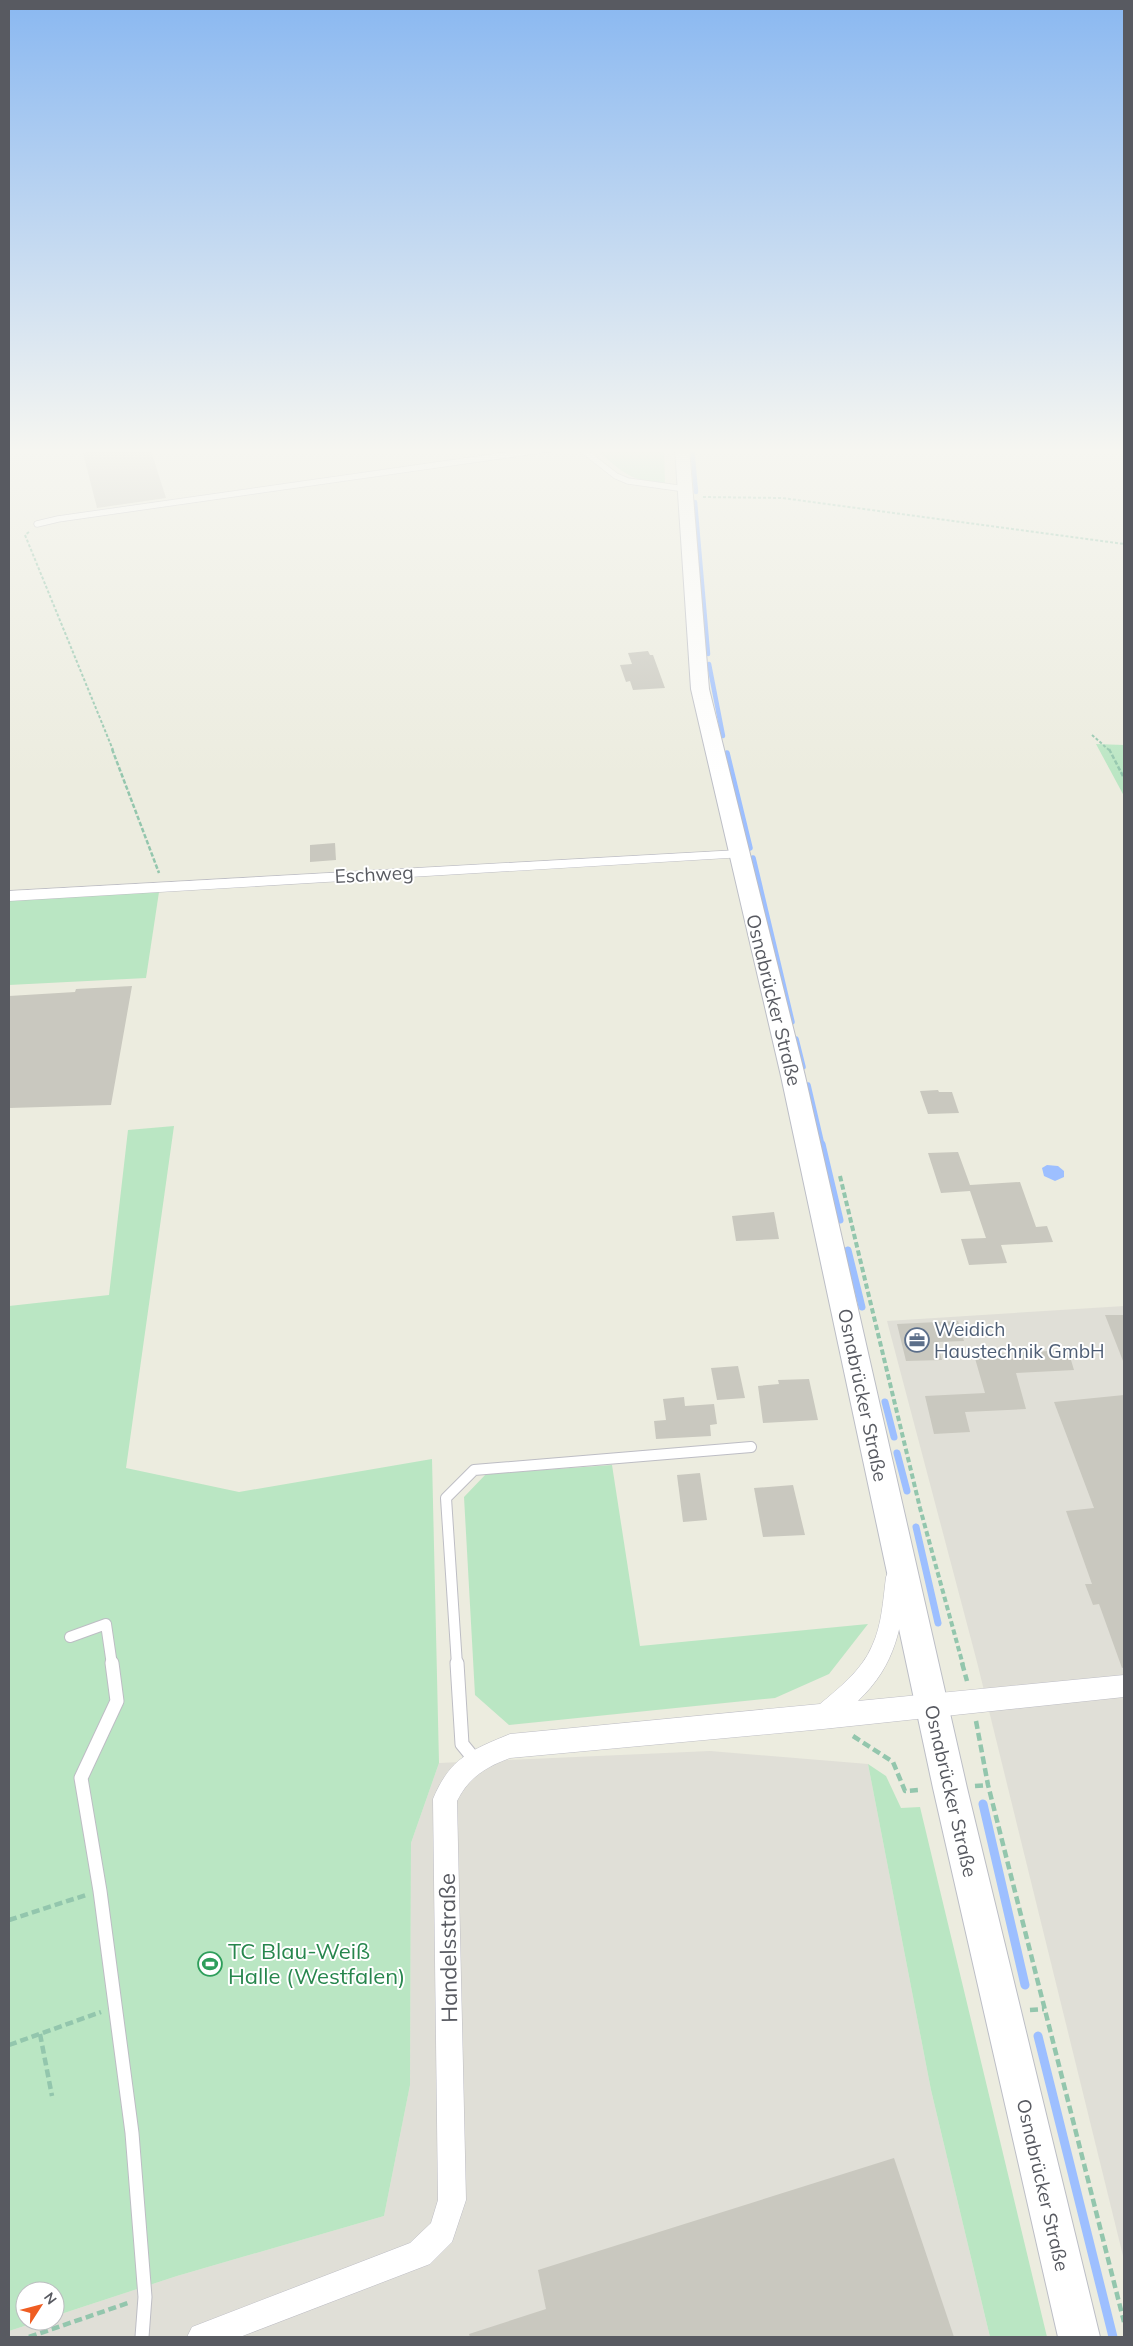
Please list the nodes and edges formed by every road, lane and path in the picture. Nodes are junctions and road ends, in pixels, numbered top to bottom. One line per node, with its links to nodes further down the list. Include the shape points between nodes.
1 (34, 557): 6 (path, via 149,842 159,874)
2 (697, 557): 5 (main road, Osnabrücker Straße, via 700,689)
3 (1092, 735): 4 (path, via 1108,747)
4 (1124, 778)
5 (739, 854): 6 (street, Eschweg); 10 (main road, Osnabrücker Straße, via 793,1076)
6 (157, 887): 7 (street, Eschweg)
7 (9, 896)
8 (840, 1174): 13 (path, via 920,1508)
9 (751, 1447): 16 (lane, via 474,1470 446,1498 462,1744)
10 (899, 1561): 14 (main road, Osnabrücker Straße); 15 (street, via 889,1626 880,1656 860,1682)
11 (70, 1637): 20 (lane, via 106,1624 118,1701 81,1778)
12 (1124, 1686): 13 (street, Handelsstraße)
13 (972, 1702): 14 (street, Handelsstraße); 17 (path)
14 (932, 1706): 15 (street, Handelsstraße); 31 (main road, Osnabrücker Straße)
15 (823, 1717): 16 (street, Handelsstraße, via 510,1746); 19 (path, via 893,1762 905,1792)
16 (475, 1760): 30 (street, Handelsstraße, via 455,1778 445,1799 452,2200 442,2232 420,2254)
17 (988, 1785): 18 (path); 27 (path)
18 (972, 1786)
19 (919, 1790)
20 (100, 1891): 21 (path); 22 (lane)
21 (9, 1920)
22 (116, 2006): 23 (path); 26 (lane, via 132,2133)
23 (40, 2034): 24 (path); 25 (path)
24 (9, 2045)
25 (52, 2096)
26 (145, 2297): 28 (path); 29 (lane)
27 (1124, 2322)
28 (29, 2337)
29 (142, 2337)
30 (202, 2337)
31 (1079, 2337)

